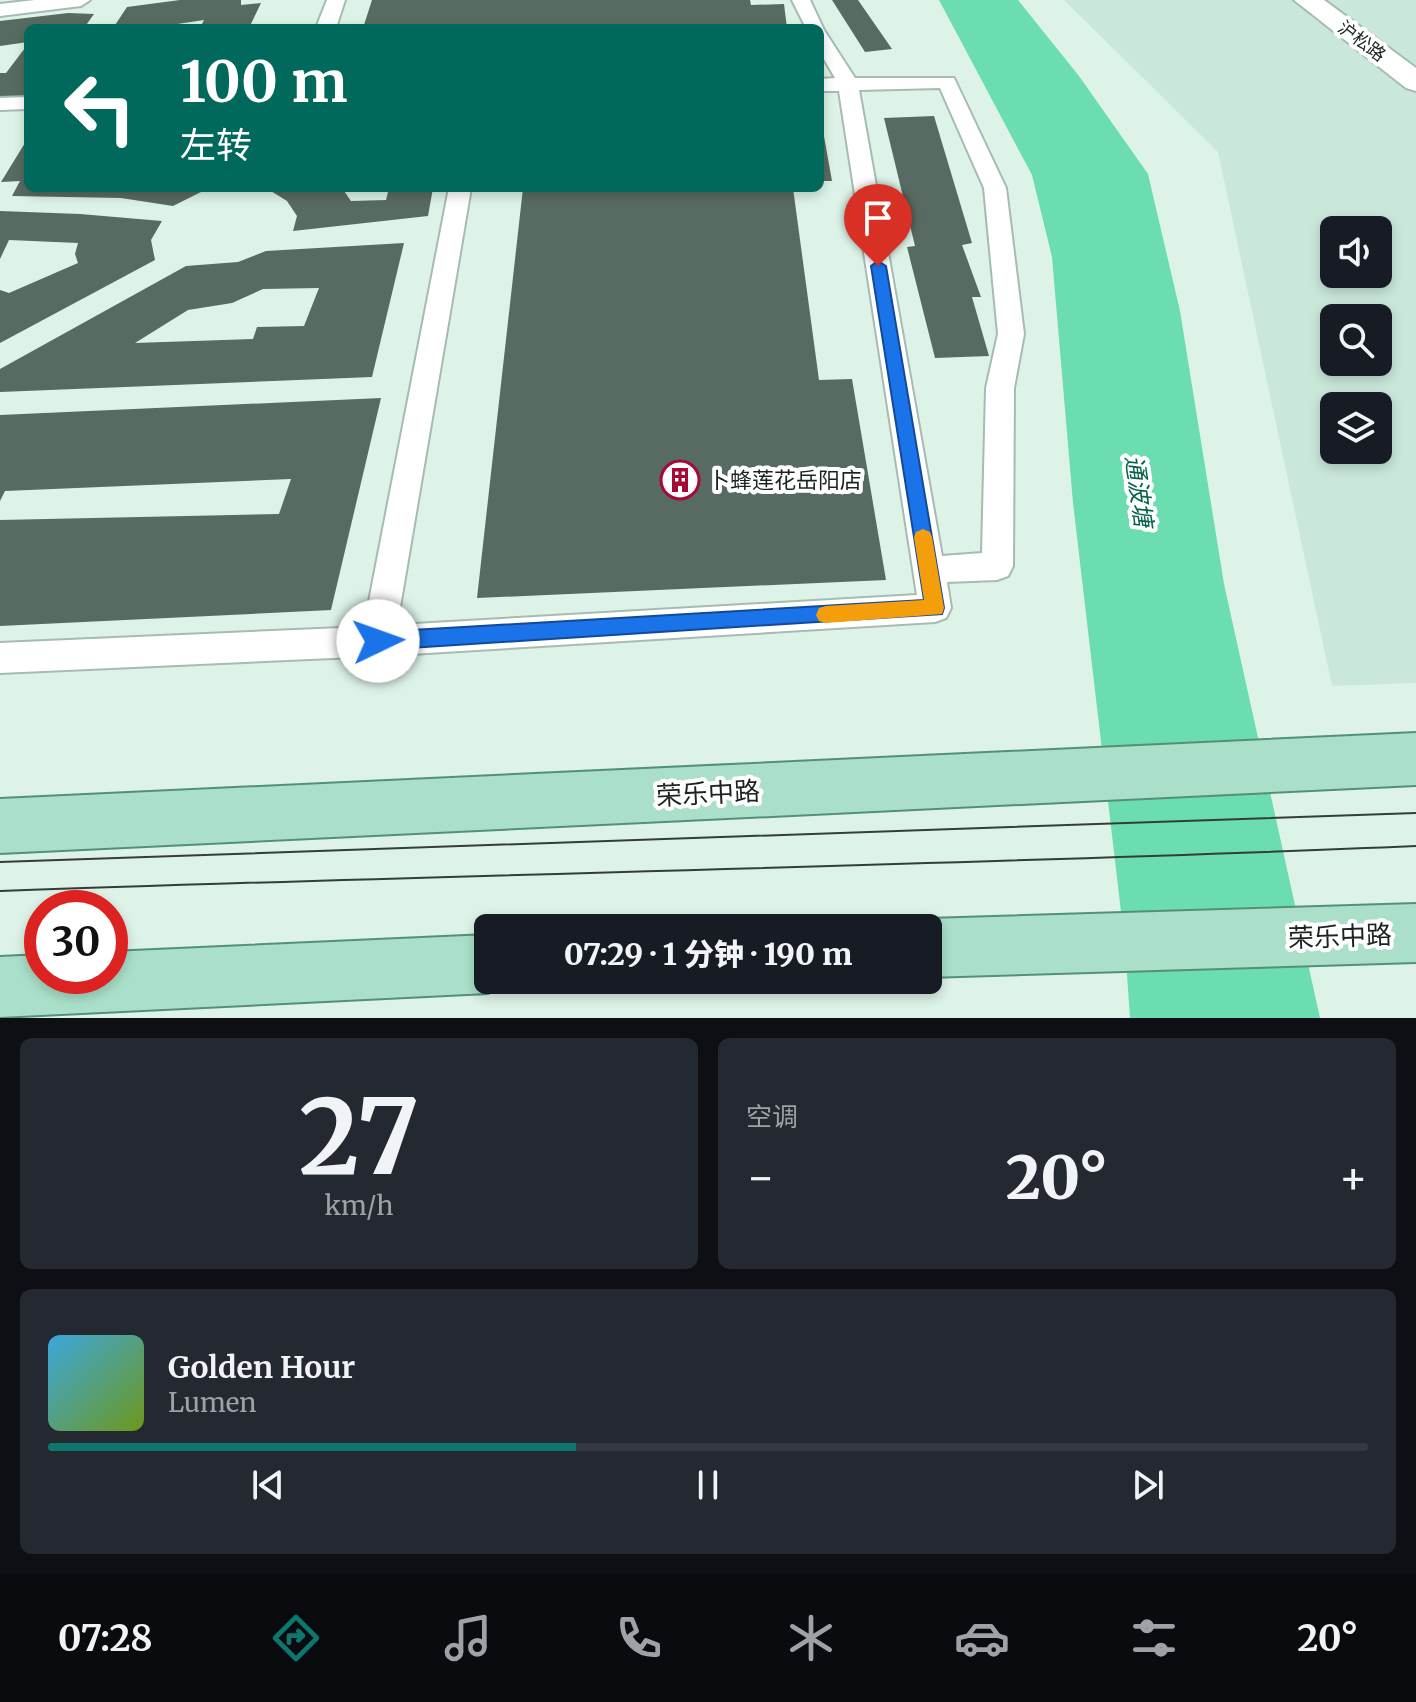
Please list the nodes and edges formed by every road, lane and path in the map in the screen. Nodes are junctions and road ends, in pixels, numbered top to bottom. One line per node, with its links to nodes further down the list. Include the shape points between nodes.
1 (81, 0): 5 (street)
2 (336, 0): 6 (street)
3 (801, 0): 7 (street)
4 (1307, 0): 9 (main road, 沪松路)
5 (0, 10)
6 (327, 24)
7 (814, 24)
8 (824, 49): 10 (street)
9 (1416, 82)
10 (834, 85): 14 (street); 14 (street, via 947,82 995,188 1011,334 1000,388 997,566)
11 (24, 103): 12 (street)
12 (0, 104)
13 (459, 192): 15 (street)
14 (928, 570): 15 (street, via 935,608)
15 (378, 641): 16 (street)
16 (0, 658)
17 (1416, 759): 18 (main road, 荣乐中路)
18 (0, 826)
19 (1408, 933): 20 (main road, 荣乐中路)
20 (942, 948)
21 (474, 965): 22 (main road)
22 (0, 987)

